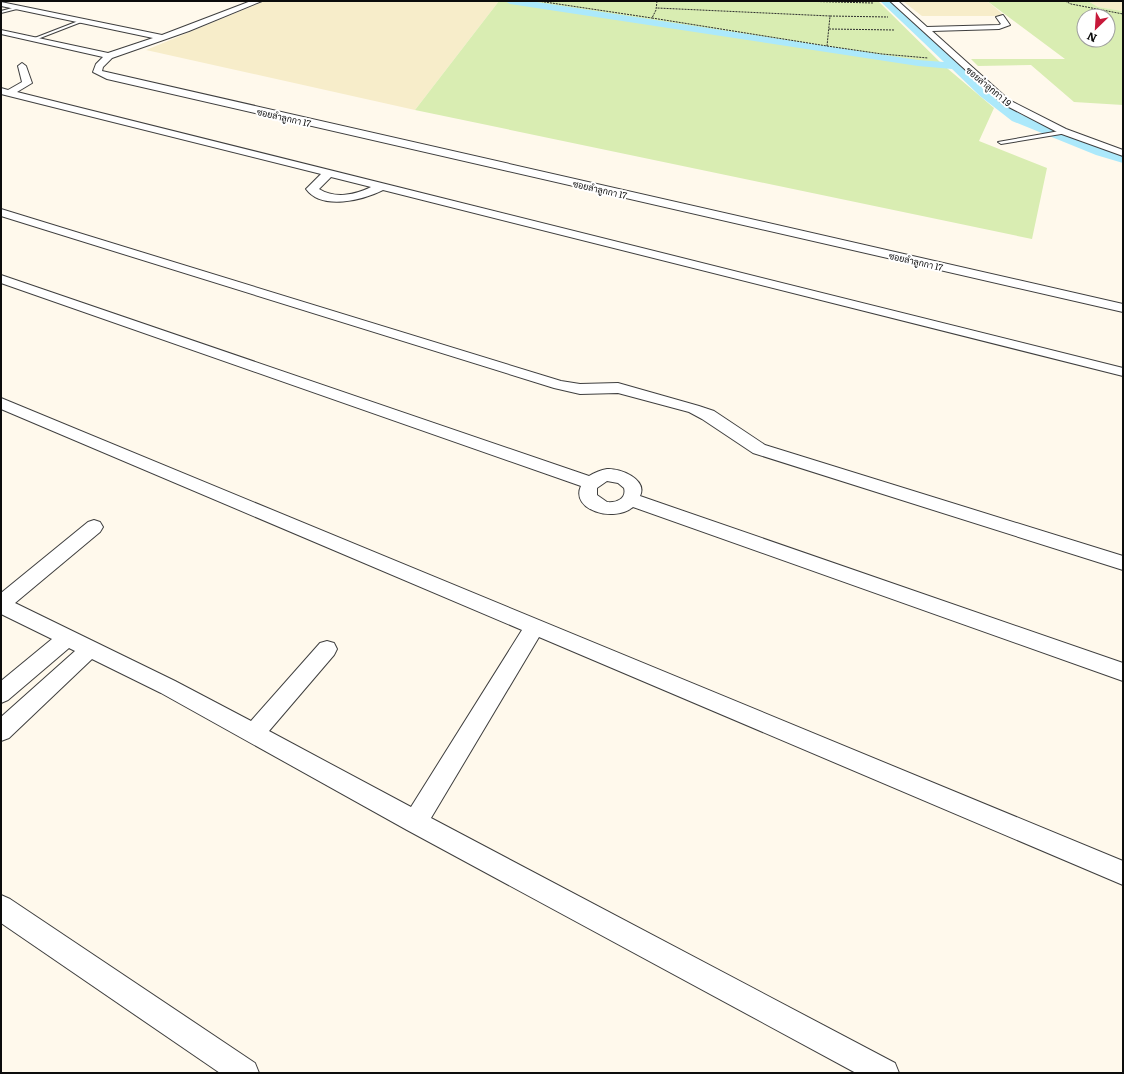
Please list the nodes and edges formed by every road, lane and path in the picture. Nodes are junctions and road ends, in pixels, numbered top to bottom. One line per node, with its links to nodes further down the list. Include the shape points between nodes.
1 (258, 1): 10 (street)
2 (538, 1): 18 (path)
3 (657, 1): 12 (path)
4 (800, 1): 8 (path)
5 (894, 1): 21 (street, ซอยลำลูกกา 19)
6 (1065, 1): 14 (path)
7 (234, 2): 10 (street)
8 (873, 3)
9 (1, 4): 11 (street)
10 (248, 5): 24 (street)
11 (16, 8): 13 (lane); 19 (street)
12 (657, 8): 15 (path); 18 (path)
13 (1, 12)
14 (1123, 14)
15 (830, 16): 16 (path); 20 (path)
16 (888, 17)
17 (1000, 17): 21 (street, via 1006,25)
18 (652, 18): 26 (path)
19 (82, 21): 24 (street); 25 (lane)
20 (829, 29): 22 (path); 26 (path)
21 (924, 29): 31 (street, ซอยลำลูกกา 19, via 1006,102)
22 (894, 30)
23 (1, 32): 25 (street)
24 (162, 38): 27 (street)
25 (34, 39): 27 (street)
26 (827, 46): 28 (path)
27 (109, 56): 38 (street, ซอยลำลูกกา 17, via 97,72)
28 (928, 58)
29 (22, 66): 30 (street, via 26,83)
30 (5, 92): 34 (street)
31 (1061, 133): 32 (lane); 33 (street, ซอยลำลูกกา 19)
32 (1001, 142)
33 (1123, 153)
34 (328, 174): 35 (street); 35 (street, via 312,189 316,193 349,199)
35 (380, 187): 39 (street)
36 (1, 212): 44 (street, via 559,386 580,389 618,388 694,409 759,449)
37 (1, 279): 41 (street)
38 (1123, 308)
39 (1123, 372)
40 (1, 403): 46 (street)
41 (590, 483): 42 (street, via 607,475 627,480 633,486); 42 (street, via 587,490 594,503 615,508 624,506)
42 (632, 500): 50 (street)
43 (94, 527): 45 (street)
44 (1123, 563)
45 (1, 604): 47 (street)
46 (535, 627): 54 (street); 55 (street)
47 (68, 637): 48 (street); 51 (street)
48 (91, 648): 52 (street); 53 (street)
49 (327, 649): 53 (street)
50 (1123, 672)
51 (1, 694)
52 (1, 731)
53 (254, 733): 54 (street)
54 (415, 822): 58 (street)
55 (1123, 873)
56 (1, 908): 57 (street)
57 (245, 1073)
58 (885, 1073)

